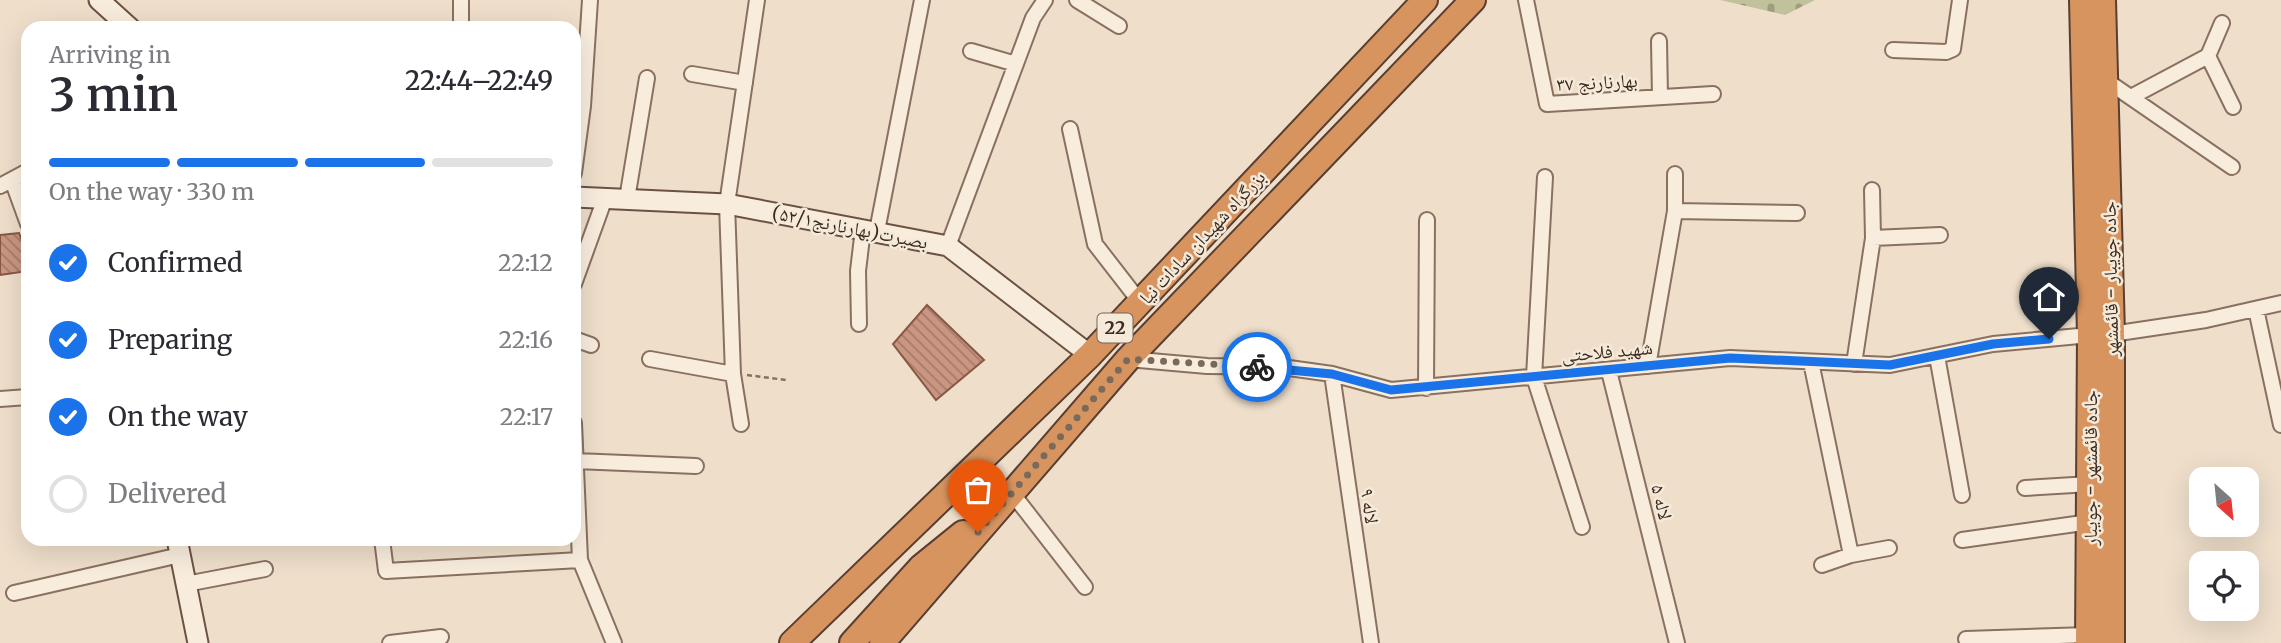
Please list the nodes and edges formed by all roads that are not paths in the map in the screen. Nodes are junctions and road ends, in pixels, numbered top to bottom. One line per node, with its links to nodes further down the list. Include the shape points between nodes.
1 (99, 0): 14 (street)
2 (461, 0): 15 (street)
3 (590, 0): 31 (street)
4 (757, 0): 26 (street)
5 (922, 0): 46 (street)
6 (1045, 0): 22 (street, via 1032,18)
7 (1077, 0): 17 (street)
8 (1425, 0): 51 (highway, بزرگراه شهیدان سادات نیا / 22)
9 (1473, 0): 61 (highway, بزرگراه شهیدان سادات نیا / 22)
10 (1526, 0): 28 (street, بهارنارنج ۳۷, via 1548,104)
11 (1960, 0): 19 (street, via 1953,49)
12 (2082, 0): 55 (highway, جاده قائمشهر - جویبار)
13 (2103, 0): 25 (highway, جاده جویبار - قائمشهر)
14 (122, 21)
15 (461, 21)
16 (2222, 23): 21 (street)
17 (1119, 26)
18 (1659, 41): 28 (street)
19 (1893, 50)
20 (971, 51): 22 (street)
21 (2208, 56): 29 (street); 30 (street)
22 (1016, 64): 49 (street)
23 (692, 74): 26 (street)
24 (647, 78): 40 (street)
25 (2104, 79): 29 (street); 55 (highway, جاده جویبار - قائمشهر)
26 (745, 83): 41 (street)
27 (1713, 94): 28 (street, بهارنارنج ۳۷)
28 (1660, 97)
29 (2131, 97): 33 (street)
30 (2233, 107)
31 (581, 121)
32 (1070, 130): 51 (street, via 1095,244)
33 (2232, 167)
34 (1675, 174): 43 (street)
35 (1545, 177): 68 (street)
36 (6, 183): 42 (street)
37 (1872, 190): 48 (street)
38 (581, 197): 39 (street, بصیرت(بهارنارنج۵۲/۱))
39 (605, 198): 40 (street, بصیرت(بهارنارنج۵۲/۱)); 50 (street)
40 (627, 199): 41 (street, بصیرت(بهارنارنج۵۲/۱))
41 (727, 204): 46 (street, بصیرت(بهارنارنج۵۲/۱)); 66 (street)
42 (21, 211)
43 (1675, 211): 44 (street); 64 (street)
44 (1797, 213)
45 (1427, 220): 69 (street)
46 (870, 230): 49 (street, بصیرت(بهارنارنج۵۲/۱)); 54 (street, via 858,271)
47 (1940, 235): 48 (street)
48 (1873, 238): 63 (street)
49 (948, 246): 58 (street, بصیرت(بهارنارنج۵۲/۱))
50 (581, 265)
51 (1140, 302): 58 (highway, بزرگراه شهیدان سادات نیا / 22)
52 (2281, 303): 53 (street, شهید فلاحتی)
53 (2256, 309): 55 (street, شهید فلاحتی); 73 (street)
54 (859, 324)
55 (2101, 335): 59 (street, شهید فلاحتی, via 1993,344); 76 (highway, جاده قائمشهر - جویبار); 105 (highway, جاده جویبار - قائمشهر)
56 (581, 342): 57 (street)
57 (590, 345)
58 (1090, 355): 98 (highway, بزرگراه شهیدان سادات نیا / 22)
59 (1937, 356): 63 (street, شهید فلاحتی, via 1890,365); 79 (street)
60 (650, 359): 66 (street)
61 (1128, 359): 67 (street, شهید فلاحتی); 78 (highway, بزرگراه شهیدان سادات نیا / 22)
62 (1811, 362): 63 (street, شهید فلاحتی); 64 (street, شهید فلاحتی, via 1730,358); 87 (street)
63 (1854, 364)
64 (1647, 366): 65 (street, شهید فلاحتی)
65 (1609, 371): 68 (street, شهید فلاحتی); 104 (street, لاله ۵)
66 (733, 374): 72 (street)
67 (1332, 374): 69 (street, شهید فلاحتی, via 1391,390); 103 (street, لاله ۹)
68 (1534, 377): 69 (street, شهید فلاحتی); 81 (street)
69 (1426, 388)
70 (21, 398): 71 (street)
71 (0, 399)
72 (741, 424)
73 (2281, 425)
74 (581, 461): 75 (street)
75 (696, 466)
76 (2090, 484): 77 (street); 80 (highway, جاده قائمشهر - جویبار)
77 (2025, 488)
78 (1012, 493): 92 (street); 95 (highway, بزرگراه شهیدان سادات نیا / 22); 102 (highway, via 920,567)
79 (1962, 495)
80 (2090, 522): 82 (street); 97 (highway, جاده قائمشهر - جویبار)
81 (1582, 527)
82 (1962, 540)
83 (383, 546): 88 (street, via 386,571)
84 (579, 546): 88 (street)
85 (179, 547): 91 (street); 93 (street)
86 (1889, 548): 87 (street)
87 (1851, 555): 89 (street)
88 (580, 560): 101 (street)
89 (1822, 565)
90 (265, 569): 91 (street)
91 (186, 584): 99 (street)
92 (1085, 587)
93 (14, 593)
94 (441, 637): 100 (street)
95 (891, 639)
96 (1966, 639): 97 (street)
97 (2088, 639)
98 (794, 642)
99 (198, 643)
100 (390, 643)
101 (614, 643)
102 (852, 643)
103 (1371, 643)
104 (1677, 643)
105 (2112, 643)

